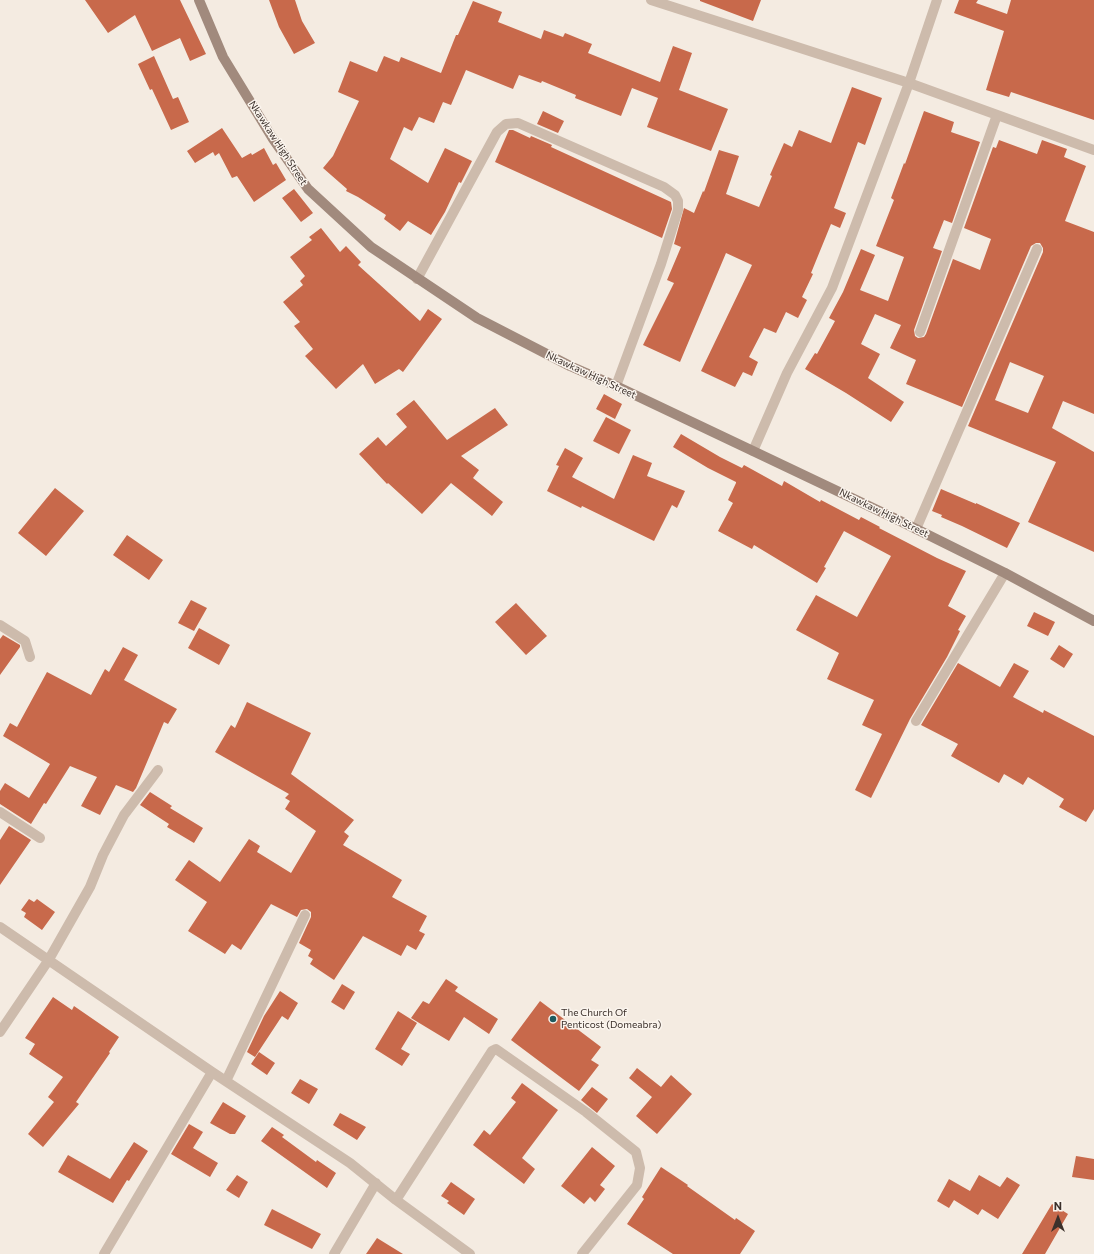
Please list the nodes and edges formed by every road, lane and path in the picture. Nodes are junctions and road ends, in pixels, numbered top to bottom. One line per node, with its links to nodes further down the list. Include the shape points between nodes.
1 (199, 0): 8 (main road, Nkawkaw High Street, via 223,57 273,139 308,188 371,247)
2 (650, 0): 4 (street)
3 (937, 0): 4 (street)
4 (909, 84): 5 (street); 11 (street, via 832,288 787,373)
5 (997, 115): 6 (street); 9 (street)
6 (1094, 150)
7 (1037, 248): 12 (street)
8 (417, 278): 10 (main road, Nkawkaw High Street, via 477,318 570,366); 10 (street, via 497,132 506,124 518,123 664,187 675,194 678,210)
9 (920, 332)
10 (616, 386): 11 (main road, Nkawkaw High Street)
11 (753, 450): 12 (main road, Nkawkaw High Street)
12 (916, 529): 13 (main road, Nkawkaw High Street)
13 (1005, 573): 14 (main road, Nkawkaw High Street); 17 (street)
14 (1094, 621)
15 (0, 625): 16 (street, via 25,641)
16 (30, 657)
17 (916, 721)
18 (158, 770): 23 (street, via 124,815 90,887)
19 (0, 812): 20 (street)
20 (40, 838)
21 (305, 915): 26 (street)
22 (0, 927): 23 (street)
23 (48, 961): 24 (street); 25 (street)
24 (0, 1032)
25 (212, 1072): 26 (street); 29 (street)
26 (226, 1081): 27 (street)
27 (376, 1183): 28 (street); 30 (street)
28 (396, 1200): 31 (street); 32 (street, via 492,1051 496,1049 586,1112 636,1152 640,1168 638,1185)
29 (104, 1254)
30 (334, 1254)
31 (470, 1254)
32 (582, 1254)

